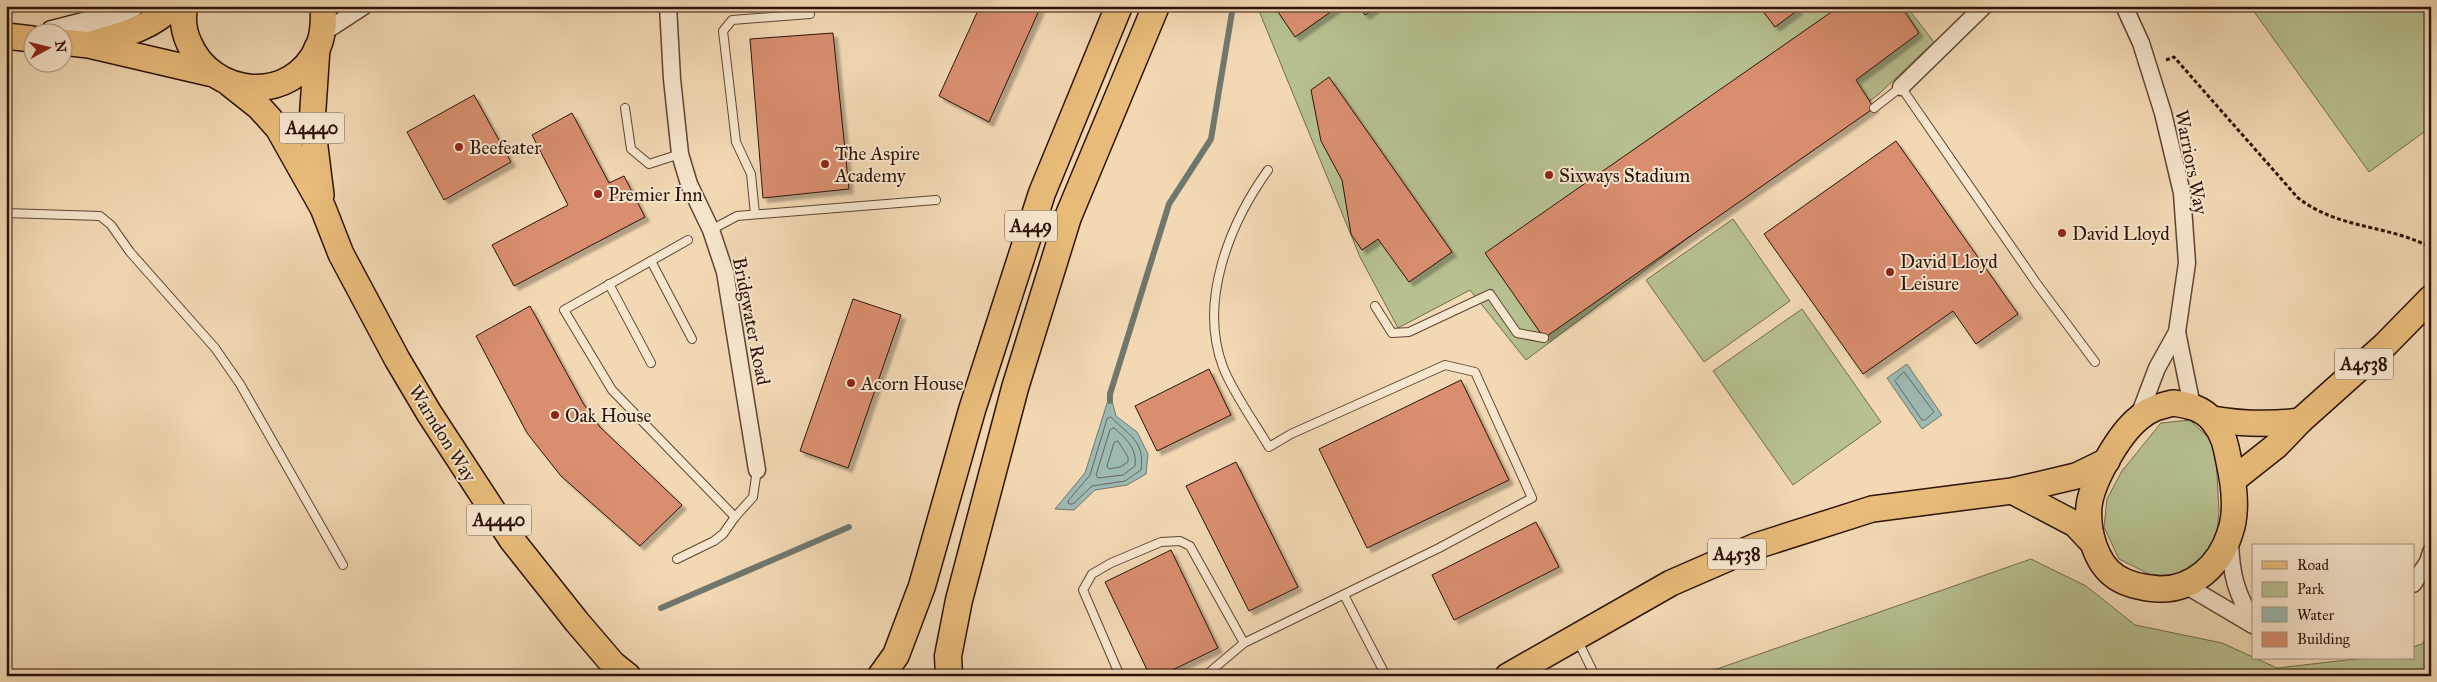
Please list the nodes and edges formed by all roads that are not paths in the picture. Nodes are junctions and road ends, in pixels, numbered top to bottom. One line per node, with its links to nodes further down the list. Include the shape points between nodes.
1 (132, 6): 12 (main road, via 107,18)
2 (173, 6): 15 (main road, A4440, via 163,16 138,30)
3 (185, 6): 16 (main road, via 185,35 194,56)
4 (323, 6): 13 (main road, Warndon Way, via 324,26)
5 (364, 6): 13 (street)
6 (668, 6): 20 (street, Bridgwater Road)
7 (1120, 6): 58 (highway, A449, via 1042,193 972,410 922,586 896,655)
8 (1156, 6): 59 (highway, A449, via 1065,226 1015,388 959,600 948,656)
9 (1984, 6): 17 (street)
10 (2124, 6): 32 (street, Warriors Way, via 2141,43 2163,113 2182,193 2187,263)
11 (810, 14): 25 (lane, via 732,20 723,30 736,142 751,174)
12 (72, 27)
13 (319, 41): 16 (main road, via 302,69 281,83 256,89); 23 (main road, Warndon Way / A4440, via 312,123)
14 (72, 43): 15 (main road, A4440)
15 (89, 45): 16 (main road, A4440)
16 (219, 79): 23 (main road, Warndon Way / A4440, via 259,107 278,128)
17 (1901, 87): 19 (lane); 35 (lane)
18 (625, 108): 20 (lane, via 631,149 649,164)
19 (1874, 108)
20 (680, 154): 26 (street, Bridgwater Road, via 689,184)
21 (1268, 170): 52 (lane, via 1248,198 1232,230 1216,298 1216,329 1224,368 1268,447 1445,365 1475,372 1532,498)
22 (936, 200): 25 (lane)
23 (322, 208): 57 (main road, Warndon Way / A4440, via 341,254 429,413 512,540)
24 (6, 213): 49 (lane, via 100,216 111,225 130,252 215,348)
25 (755, 214): 26 (lane, via 736,216)
26 (711, 230): 41 (street, Bridgwater Road, via 725,272)
27 (688, 240): 28 (lane)
28 (650, 261): 29 (lane); 33 (lane)
29 (609, 284): 36 (lane); 44 (lane, via 564,310 612,390)
30 (2431, 298): 39 (main road, A4538, via 2385,345)
31 (1375, 306): 34 (lane, via 1392,333 1409,332 1490,294 1517,333)
32 (2177, 332): 37 (street, Warriors Way); 38 (street, Warriors Way, via 2157,368)
33 (692, 338)
34 (1544, 338)
35 (2094, 362)
36 (651, 363)
37 (2202, 412): 38 (main road, via 2173,403 2153,408); 39 (main road, via 2240,424 2272,425); 42 (main road, via 2225,438)
38 (2138, 418): 40 (main road)
39 (2300, 421): 42 (main road, A4538, via 2276,446)
40 (2107, 461): 43 (main road, A4538, via 2076,476); 46 (main road, via 2095,483 2089,506)
41 (757, 470): 44 (lane, via 753,497)
42 (2233, 480): 45 (main road, via 2234,507)
43 (2012, 491): 46 (main road, via 2074,524); 55 (main road, A4538, via 1872,509 1756,546 1670,583)
44 (735, 516): 48 (lane, via 723,534)
45 (2230, 533): 51 (main road, via 2212,568); 53 (street, via 2230,568)
46 (2092, 542): 51 (main road, via 2105,570 2123,582 2148,589)
47 (2431, 552): 50 (street)
48 (677, 559)
49 (343, 565)
50 (2414, 583)
51 (2186, 586): 54 (street)
52 (1344, 595): 56 (lane); 62 (lane)
53 (2252, 621)
54 (2252, 622)
55 (1576, 636): 63 (main road, A4538); 64 (lane)
56 (1244, 643): 60 (lane, via 1190,546 1180,541 1161,542 1092,574 1084,590); 61 (lane)
57 (621, 672)
58 (881, 676)
59 (949, 676)
60 (1120, 676)
61 (1205, 676)
62 (1386, 676)
63 (1508, 676)
64 (1595, 676)

